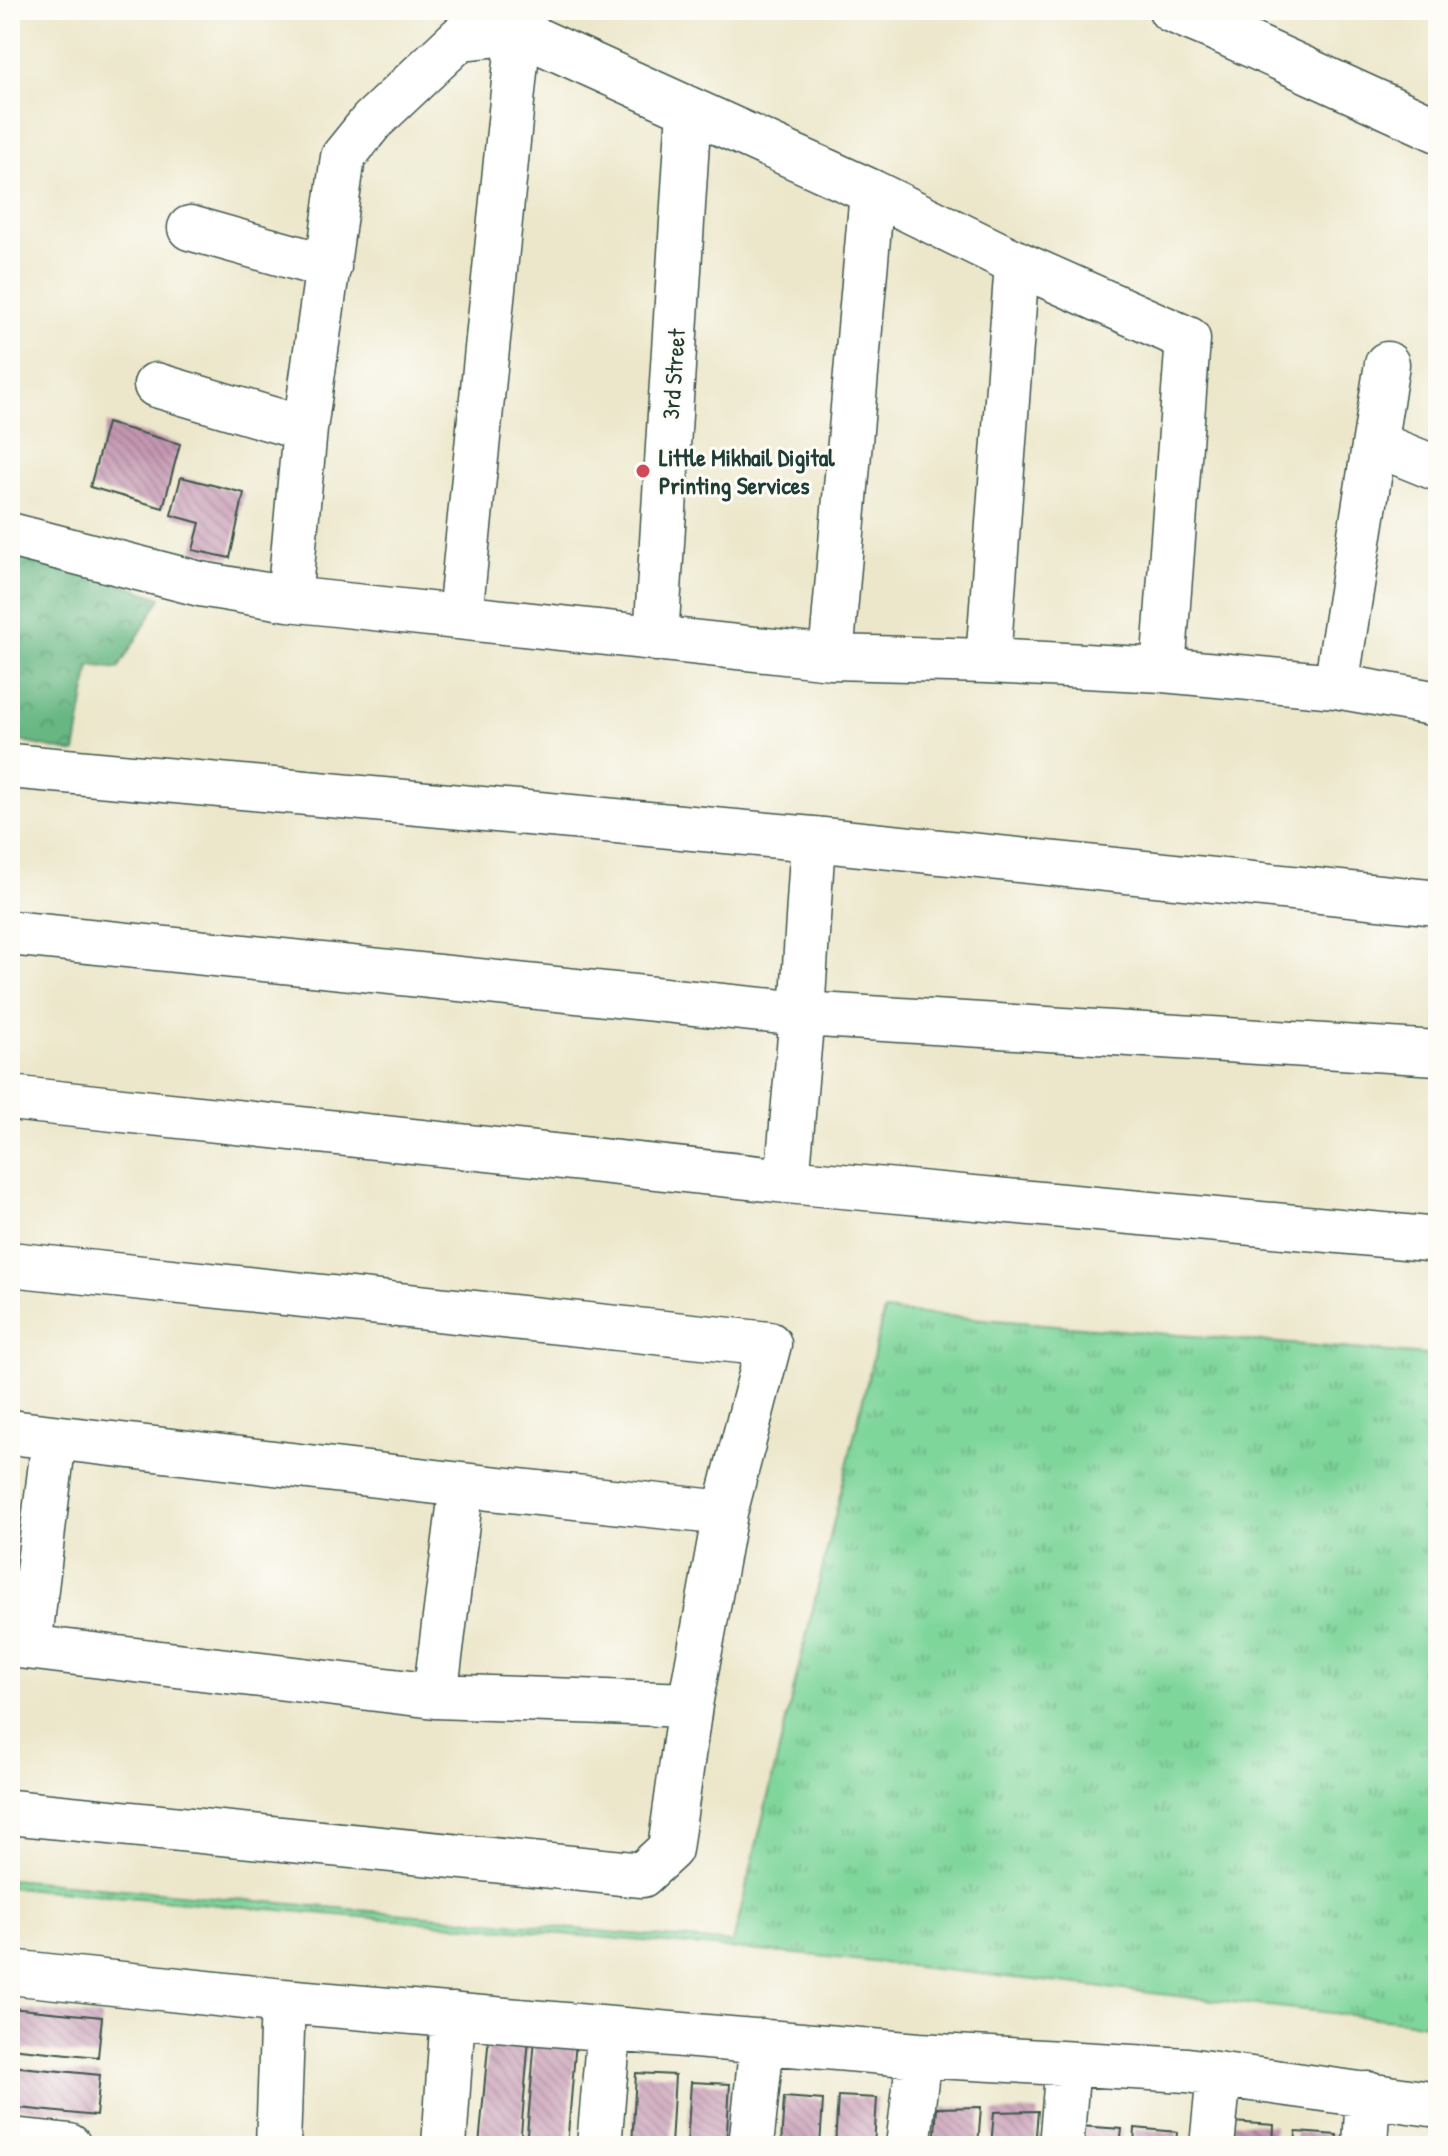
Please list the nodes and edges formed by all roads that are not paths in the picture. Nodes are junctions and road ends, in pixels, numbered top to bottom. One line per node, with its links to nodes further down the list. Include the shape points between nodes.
1 (1171, 10): 4 (street)
2 (519, 32): 3 (street); 8 (street, via 460,38 372,121 343,157); 16 (street)
3 (689, 109): 5 (street); 17 (street, 3rd Street)
4 (1438, 130)
5 (872, 192): 7 (street); 18 (street)
6 (190, 228): 8 (street)
7 (1017, 263): 19 (street); 20 (street, via 1188,339)
8 (329, 267): 11 (street)
9 (1387, 364): 12 (street)
10 (156, 385): 11 (street)
11 (305, 429): 15 (street)
12 (1376, 444): 13 (street); 21 (street)
13 (1438, 469)
14 (10, 535): 15 (street, via 200,584)
15 (289, 599): 16 (street)
16 (460, 616): 17 (street)
17 (656, 639): 18 (street)
18 (831, 657): 19 (street)
19 (988, 661): 20 (street)
20 (1163, 670): 21 (street)
21 (1336, 686): 22 (street)
22 (1438, 704)
23 (10, 766): 24 (street)
24 (813, 839): 25 (street); 27 (street)
25 (1438, 903)
26 (10, 933): 27 (street)
27 (802, 1014): 28 (street); 30 (street)
28 (1438, 1053)
29 (10, 1098): 30 (street)
30 (787, 1181): 31 (street)
31 (1438, 1240)
32 (10, 1264): 36 (street, via 769,1344)
33 (10, 1432): 34 (street)
34 (54, 1438): 35 (street); 37 (street)
35 (462, 1485): 36 (street); 38 (street)
36 (725, 1513): 39 (street)
37 (20, 1646): 38 (street)
38 (435, 1696): 39 (street)
39 (690, 1705): 40 (street, via 670,1849 642,1875)
40 (10, 1812)
41 (10, 1972): 42 (street)
42 (283, 2001): 43 (street); 53 (street)
43 (453, 2015): 44 (street); 54 (street)
44 (609, 2029): 45 (street); 55 (street)
45 (762, 2041): 46 (street); 56 (street)
46 (919, 2055): 47 (street); 57 (street)
47 (1068, 2064): 48 (street); 58 (street)
48 (1219, 2075): 49 (street); 59 (street)
49 (1368, 2094): 50 (street); 60 (street)
50 (1438, 2105)
51 (10, 2140): 52 (street)
52 (69, 2146)
53 (278, 2146)
54 (444, 2146)
55 (599, 2146)
56 (751, 2146)
57 (908, 2146)
58 (1061, 2146)
59 (1212, 2146)
60 (1365, 2146)

